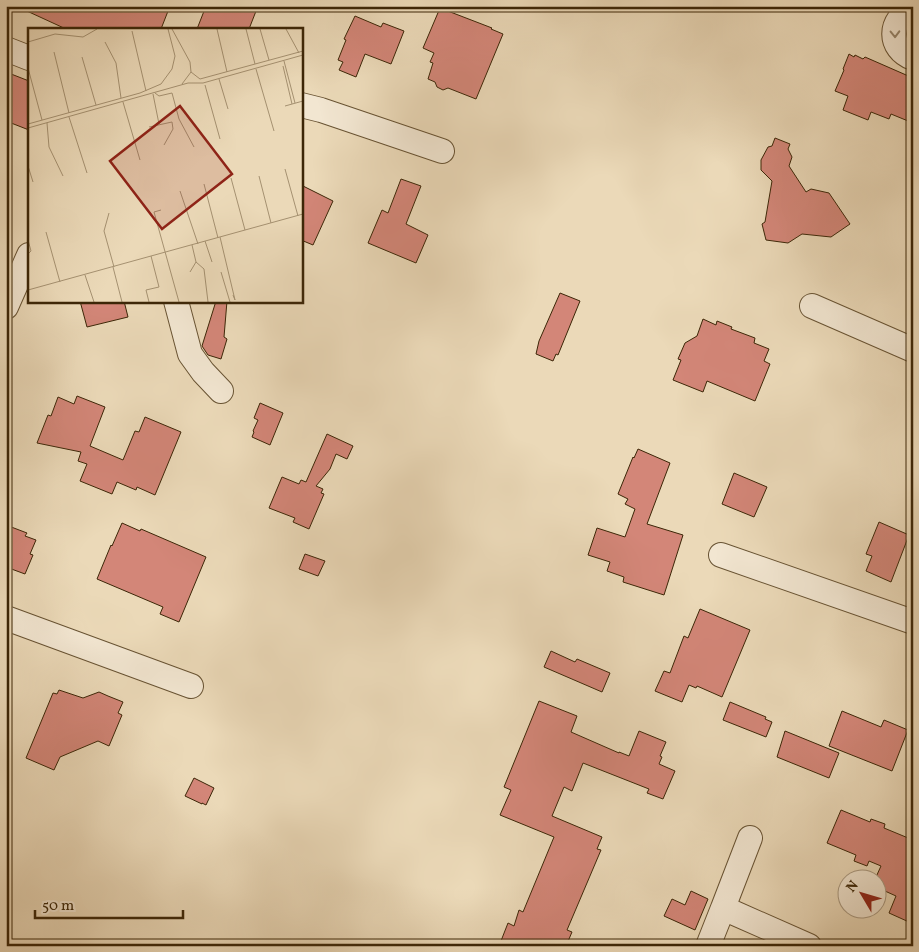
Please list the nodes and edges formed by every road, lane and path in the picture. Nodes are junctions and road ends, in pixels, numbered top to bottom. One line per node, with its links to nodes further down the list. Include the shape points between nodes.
1 (913, 9): 4 (street, one-way to 4, via 900,17 894,32 898,48)
2 (6, 49): 3 (street)
3 (28, 58)
4 (913, 58)
5 (302, 106): 6 (street)
6 (442, 150)
7 (28, 257): 8 (street)
8 (9, 296)
9 (176, 302): 12 (street, via 190,354)
10 (812, 306): 11 (street)
11 (913, 350)
12 (221, 391)
13 (721, 555): 15 (street)
14 (6, 618): 16 (street)
15 (913, 622)
16 (191, 686)
17 (750, 838): 18 (street)
18 (723, 908): 19 (street); 20 (street)
19 (708, 946)
20 (809, 946)

